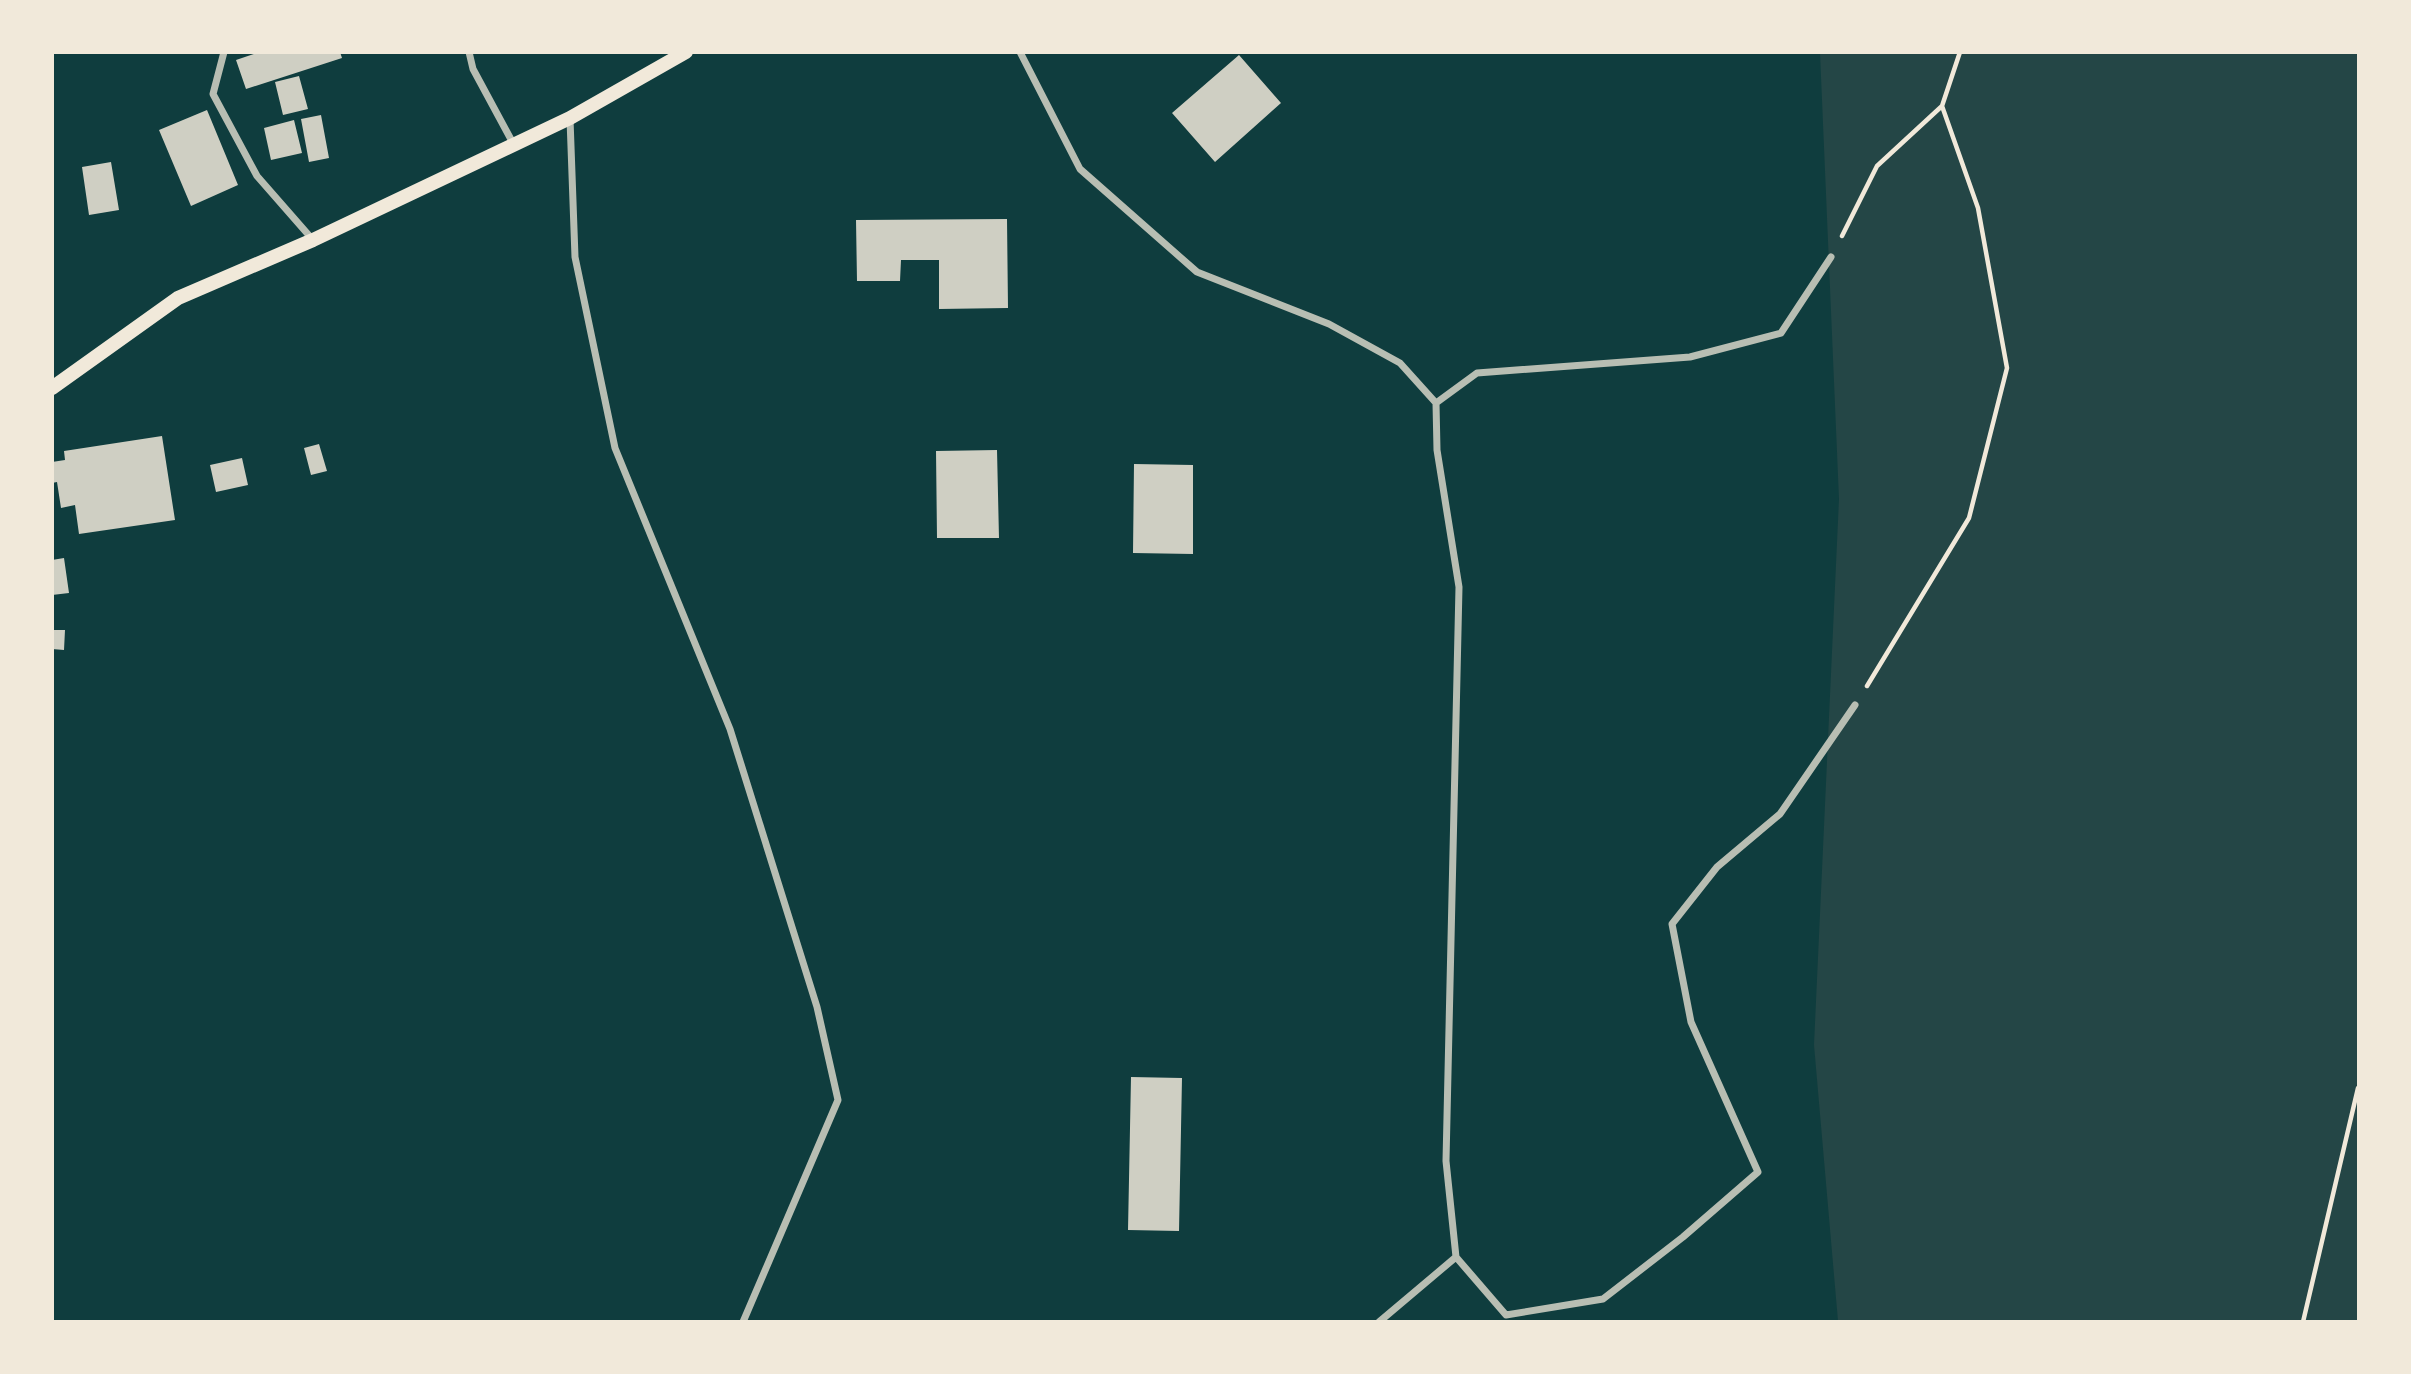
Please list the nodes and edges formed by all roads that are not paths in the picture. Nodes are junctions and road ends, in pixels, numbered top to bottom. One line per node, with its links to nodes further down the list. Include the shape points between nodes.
1 (224, 52): 7 (street, via 212,94 257,176)
2 (469, 52): 6 (street, via 473,69)
3 (686, 52): 5 (main road)
4 (1020, 52): 10 (street, via 1080,169 1197,272 1329,324 1400,363)
5 (570, 118): 6 (main road); 13 (street, via 575,257 615,449 730,729 817,1007 838,1100)
6 (514, 145): 7 (main road)
7 (313, 240): 9 (main road, via 178,298)
8 (1831, 257): 10 (street, via 1782,333 1690,357 1477,373)
9 (52, 388)
10 (1436, 403): 12 (street, via 1437,450 1459,587 1446,1161)
11 (1855, 705): 12 (street, via 1780,814 1717,867 1672,924 1691,1022 1758,1172 1603,1299 1506,1315)
12 (1456, 1257): 14 (street)
13 (743, 1321)
14 (1379, 1321)

